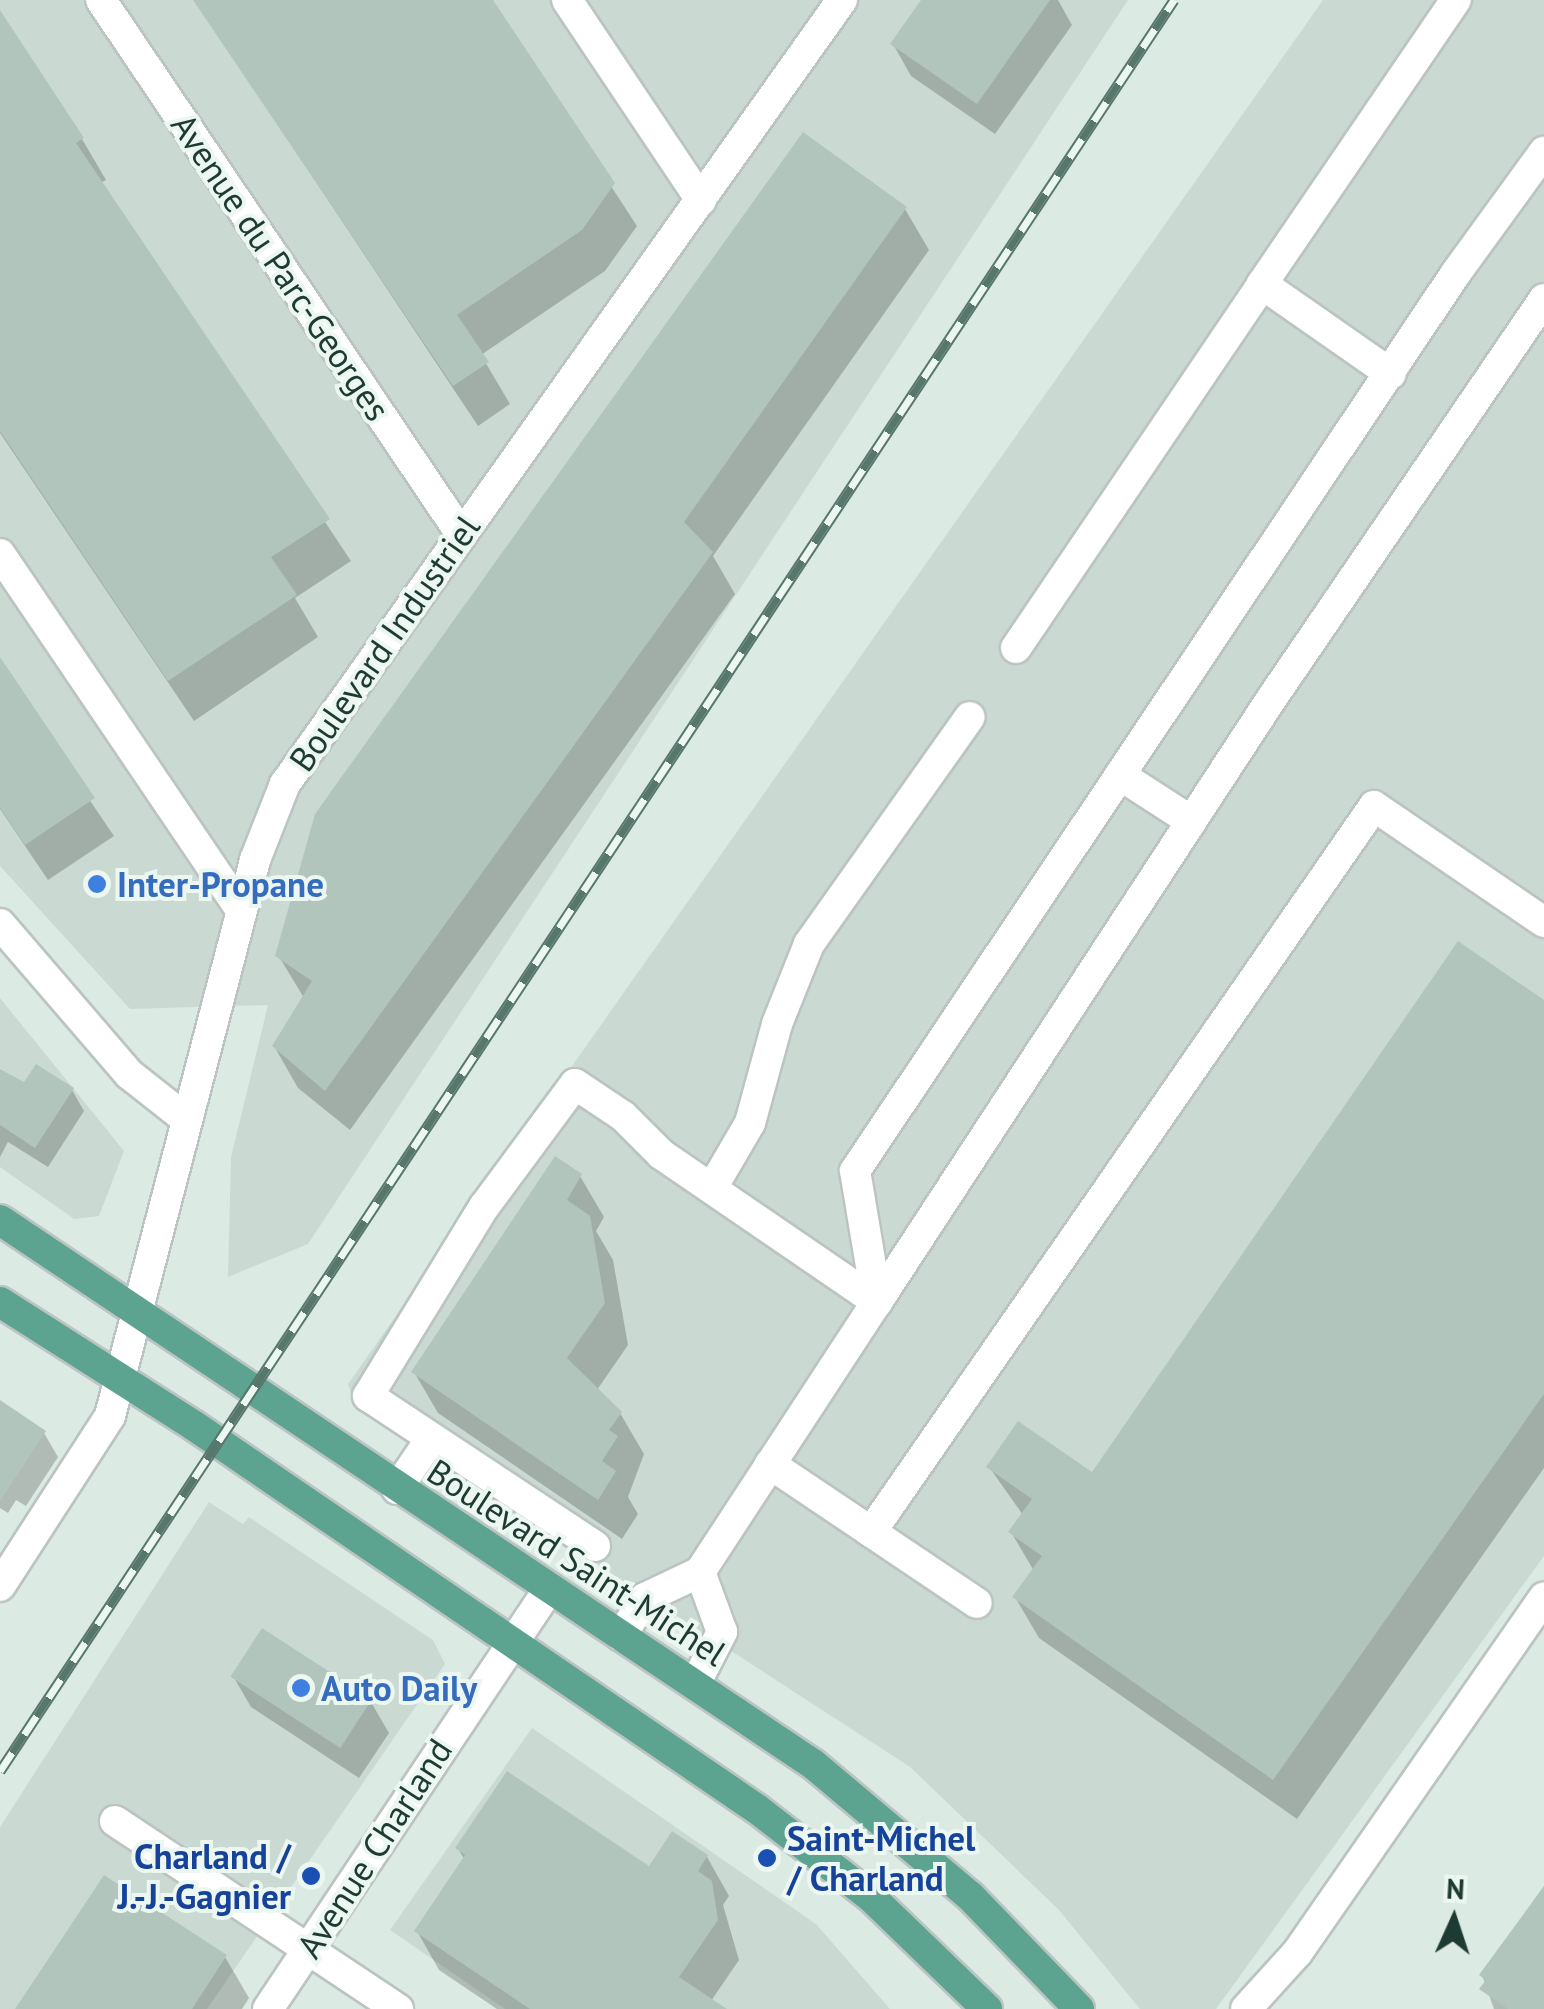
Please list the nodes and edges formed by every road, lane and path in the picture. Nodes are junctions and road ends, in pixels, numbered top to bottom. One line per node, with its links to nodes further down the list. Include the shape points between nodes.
1 (101, 0): 10 (street, Avenue du Parc-Georges)
2 (567, 0): 6 (street)
3 (842, 0): 6 (street, Boulevard Industriel)
4 (1456, 0): 7 (street)
5 (1544, 152): 9 (street)
6 (701, 200): 10 (street, Boulevard Industriel)
7 (1262, 284): 9 (street); 12 (street)
8 (1544, 299): 15 (street)
9 (1391, 374): 14 (street)
10 (461, 534): 16 (street, Boulevard Industriel, via 285,784)
11 (0, 554): 16 (street)
12 (1016, 648)
13 (970, 717): 20 (street, via 809,944 777,1024 750,1123)
14 (1120, 775): 15 (street); 23 (street, via 855,1170)
15 (1191, 821): 23 (street)
16 (242, 910): 19 (street, Boulevard Industriel)
17 (1544, 922): 29 (street, via 1374,806)
18 (0, 924): 19 (street, via 129,1074)
19 (186, 1119): 24 (street, Boulevard Industriel)
20 (712, 1188): 23 (street); 26 (street, via 575,1084 484,1207 368,1396)
21 (0, 1220): 24 (main road, Boulevard Saint-Michel)
22 (0, 1302): 25 (main road)
23 (877, 1302): 27 (street)
24 (137, 1314): 25 (street, Boulevard Industriel); 28 (main road, Boulevard Saint-Michel)
25 (120, 1378): 32 (street, Boulevard Industriel, via 110,1416); 37 (main road)
26 (430, 1440): 28 (street); 30 (street)
27 (770, 1464): 29 (street); 31 (street)
28 (396, 1490): 33 (main road, Boulevard Saint-Michel)
29 (872, 1532): 35 (street)
30 (594, 1546)
31 (700, 1572): 36 (street, via 645,1598); 38 (street, via 722,1632)
32 (0, 1586)
33 (549, 1589): 36 (main road, Boulevard Saint-Michel); 37 (street, Avenue Charland)
34 (1544, 1597): 45 (street, via 1297,1952)
35 (977, 1602)
36 (621, 1636): 38 (main road, Boulevard Saint-Michel)
37 (512, 1642): 40 (street, Avenue Charland); 43 (main road, via 816,1852)
38 (695, 1684): 44 (main road, Boulevard Saint-Michel, via 912,1844)
39 (115, 1821): 40 (street)
40 (307, 1950): 41 (street, Avenue Charland); 42 (street)
41 (268, 2009)
42 (398, 2009)
43 (987, 2009)
44 (1079, 2009)
45 (1246, 2009)

